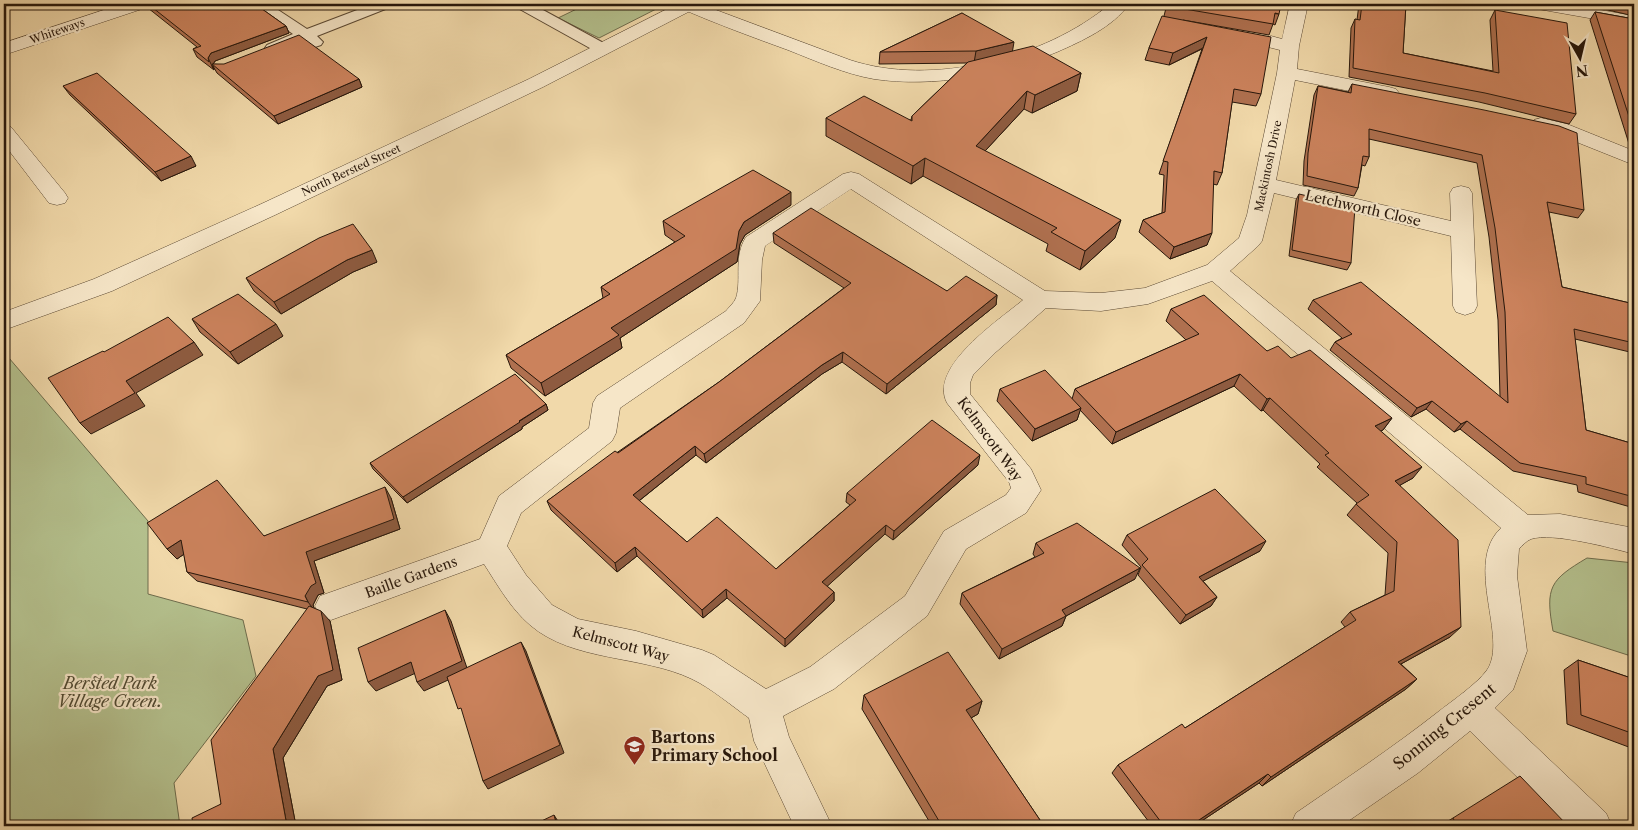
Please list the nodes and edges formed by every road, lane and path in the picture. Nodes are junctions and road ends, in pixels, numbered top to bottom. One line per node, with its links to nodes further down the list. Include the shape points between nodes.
1 (259, 4): 11 (lane)
2 (521, 4): 13 (lane)
3 (689, 4): 4 (street, via 837,62 873,73 902,76 972,70 1014,61 1068,42 1110,15); 13 (street, North Bersted Street)
4 (1120, 4)
5 (1299, 4): 12 (street, Mackintosh Drive)
6 (1538, 4): 9 (street)
7 (128, 5): 14 (street, Whiteways)
8 (383, 5): 11 (lane)
9 (1634, 21)
10 (1252, 39): 12 (street)
11 (312, 40): 15 (lane)
12 (1290, 46): 16 (street, Mackintosh Drive)
13 (602, 49): 28 (street, North Bersted Street, via 536,83 102,285)
14 (4, 50)
15 (259, 54)
16 (1287, 73): 17 (street); 21 (street, Mackintosh Drive)
17 (1412, 97)
18 (1524, 120): 20 (street, via 1560,128)
19 (4, 131): 23 (street)
20 (1634, 159)
21 (1264, 184): 24 (street, Letchworth Close); 25 (street, Mackintosh Drive, via 1250,241)
22 (1461, 193): 24 (street)
23 (57, 198)
24 (1462, 231): 27 (street)
25 (1216, 272): 26 (street, via 1148,296 1101,302); 29 (street)
26 (1040, 299): 31 (street, via 851,179 754,242 748,301 735,317 606,403 602,433 508,505); 33 (street, Kelmscott Way, via 962,370 957,383 957,396 1021,477 1026,490 1016,504 955,540 916,606 822,678)
27 (1465, 306)
28 (4, 321)
29 (1522, 528): 30 (street, via 1549,526); 34 (street, Sonning Cresent, via 1504,544 1501,576 1510,651 1501,679)
30 (1634, 541)
31 (491, 548): 32 (street, Baille Gardens); 33 (street, Kelmscott Way, via 515,586 542,615 572,633 636,646 702,666)
32 (331, 606)
33 (764, 708): 35 (street, via 772,742)
34 (1471, 708): 36 (street, Sonning Cresent, via 1405,760); 37 (street)
35 (813, 826)
36 (1309, 826)
37 (1593, 826)

